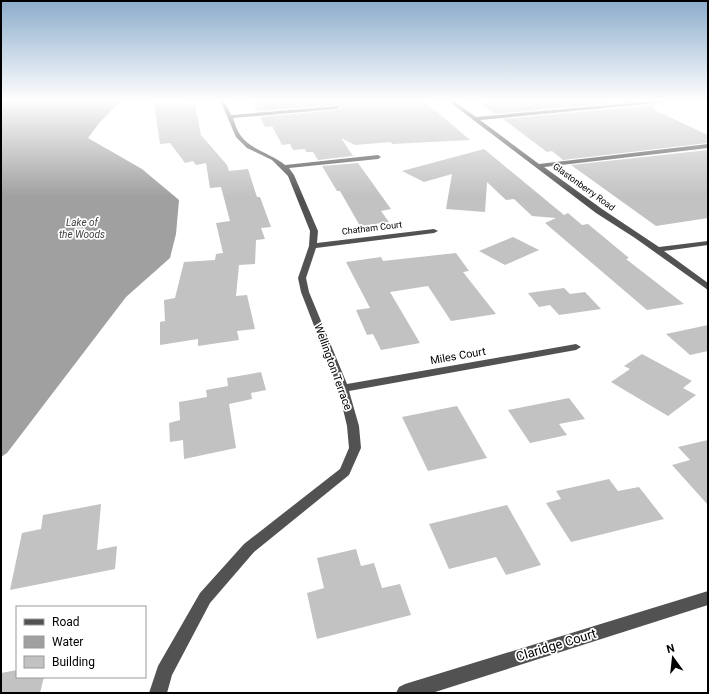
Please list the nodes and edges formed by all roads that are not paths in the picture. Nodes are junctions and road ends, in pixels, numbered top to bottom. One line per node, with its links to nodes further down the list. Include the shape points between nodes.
1 (236, 132): 6 (street, Wellington Terrace, via 249,147)
2 (493, 132): 5 (street, Glastonberry Road)
3 (708, 146): 5 (street)
4 (378, 156): 6 (street)
5 (537, 166): 10 (street, Glastonberry Road)
6 (284, 167): 9 (street, Wellington Terrace, via 291,175 314,231)
7 (434, 231): 9 (street, Chatham Court)
8 (708, 243): 10 (street)
9 (312, 246): 13 (street, Wellington Terrace, via 302,278 305,292)
10 (658, 250): 11 (street, Glastonberry Road)
11 (708, 287)
12 (576, 347): 13 (street, Miles Court)
13 (343, 388): 15 (street, Wellington Terrace, via 353,426 355,448 345,472 249,548 206,598 164,672)
14 (708, 598): 16 (street, Claridge Court)
15 (158, 693)
16 (405, 693)

